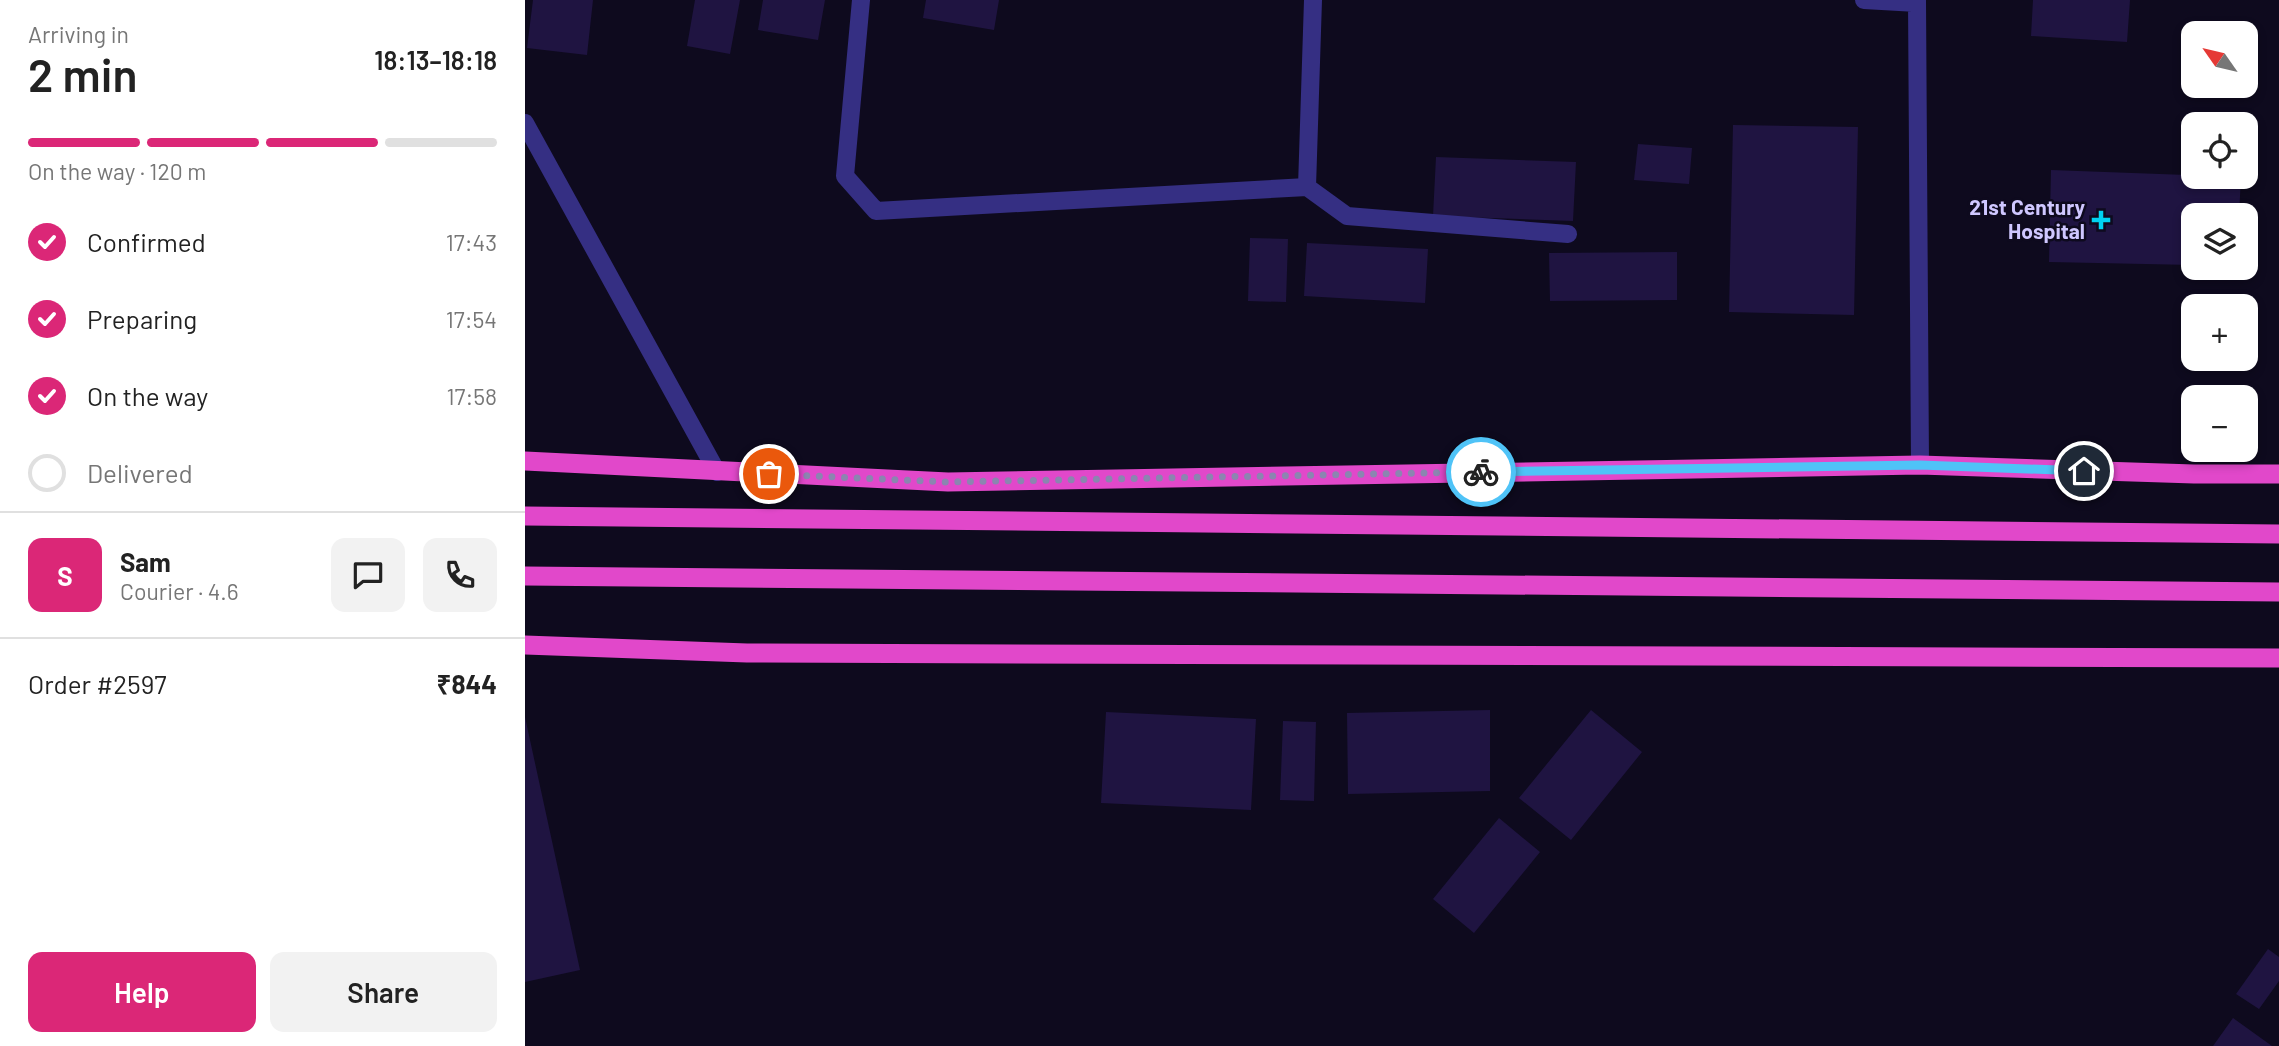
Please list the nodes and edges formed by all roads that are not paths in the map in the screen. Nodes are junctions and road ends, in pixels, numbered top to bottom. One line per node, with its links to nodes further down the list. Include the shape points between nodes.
1 (861, 0): 6 (street, via 845,176 876,211)
2 (1313, 0): 6 (street)
3 (1864, 0): 4 (street)
4 (1917, 2): 9 (street)
5 (525, 123): 10 (street)
6 (1307, 187): 7 (street, via 1347,216)
7 (1568, 234)
8 (525, 461): 10 (highway)
9 (1920, 465): 10 (highway, via 948,482); 11 (highway)
10 (717, 472)
11 (2279, 474)
12 (525, 516): 13 (highway)
13 (2279, 534)
14 (525, 576): 15 (highway)
15 (2279, 592)
16 (525, 645): 17 (highway, via 747,653)
17 (2279, 657)

